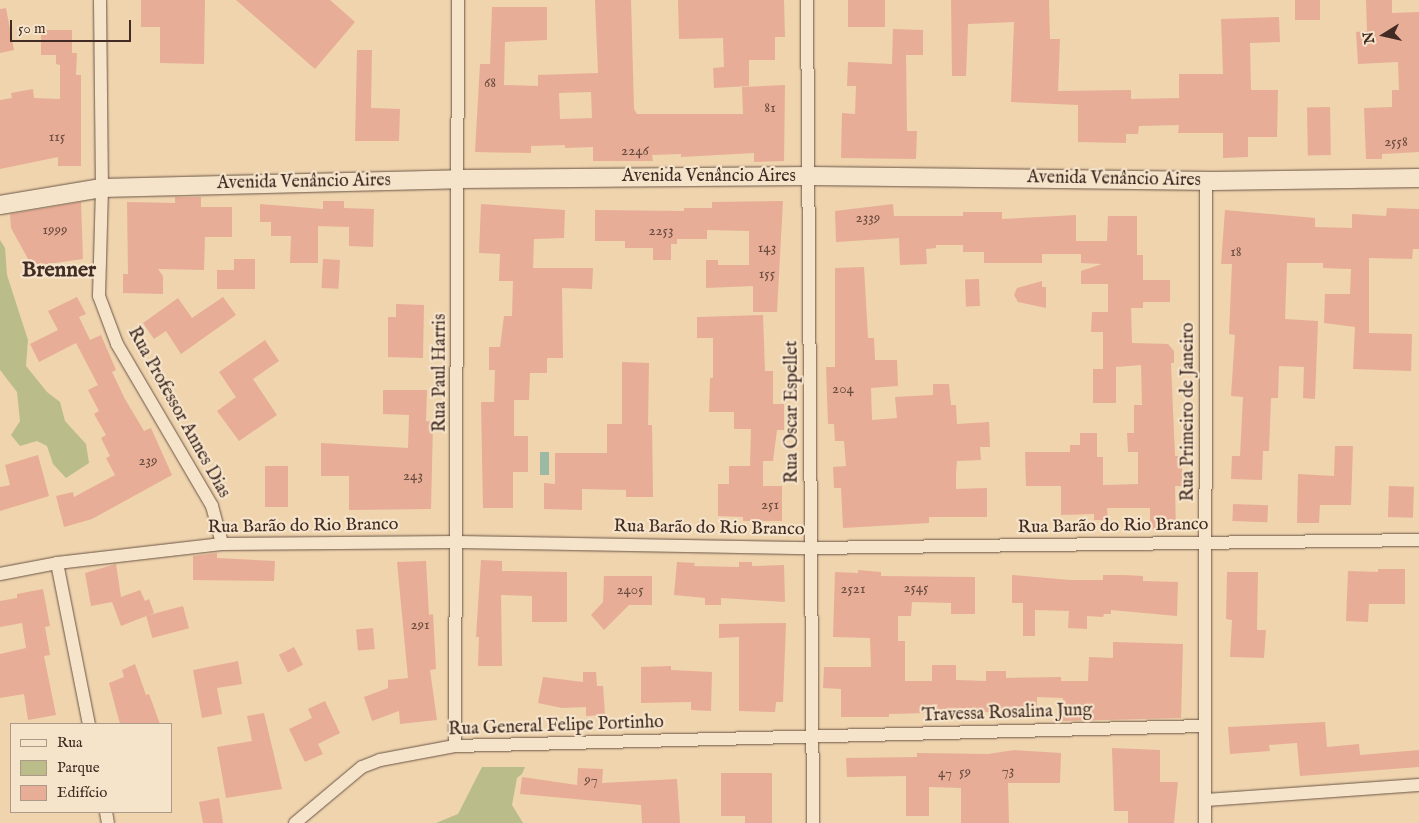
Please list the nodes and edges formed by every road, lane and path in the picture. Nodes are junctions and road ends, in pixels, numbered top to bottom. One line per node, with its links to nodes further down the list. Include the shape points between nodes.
1 (100, 0): 8 (street, Rua Professor Annes Dias)
2 (458, 0): 6 (street, Rua Paul Harris)
3 (807, 0): 4 (street, Rua Oscar Espellet)
4 (810, 176): 6 (street, Avenida Venâncio Aires); 7 (street, Avenida Venâncio Aires); 14 (street, Rua Oscar Espellet)
5 (1419, 178): 7 (street, Avenida Venâncio Aires)
6 (459, 179): 8 (street, Avenida Venâncio Aires); 11 (street, Rua Paul Harris)
7 (1206, 181): 13 (street, Rua Primeiro de Janeiro)
8 (102, 188): 9 (street, Avenida Venâncio Aires); 12 (street, Rua Professor Annes Dias, via 99,296 117,344 212,506)
9 (0, 205)
10 (1419, 540): 13 (street, Rua Barão do Rio Branco)
11 (457, 542): 12 (street, Rua Barão do Rio Branco); 14 (street, Rua Barão do Rio Branco); 20 (street, Rua Paul Harris)
12 (222, 544): 15 (street, Rua Barão do Rio Branco)
13 (1206, 544): 14 (street, Rua Barão do Rio Branco); 18 (street, Rua Primeiro de Janeiro)
14 (810, 548): 19 (street, Rua Oscar Espellet)
15 (57, 563): 16 (street, Rua Barão do Rio Branco); 17 (street)
16 (0, 574)
17 (89, 723)
18 (1204, 726): 19 (street, Travessa Rosalina Jung); 22 (street, Rua Primeiro de Janeiro)
19 (811, 738): 20 (street, Rua General Felipe Portinho); 24 (street, Rua Oscar Espellet)
20 (455, 746): 23 (street, Rua General Felipe Portinho, via 380,760 362,767)
21 (1419, 785): 22 (street)
22 (1205, 800): 25 (street, Rua Primeiro de Janeiro)
23 (295, 823)
24 (813, 823)
25 (1205, 823)

